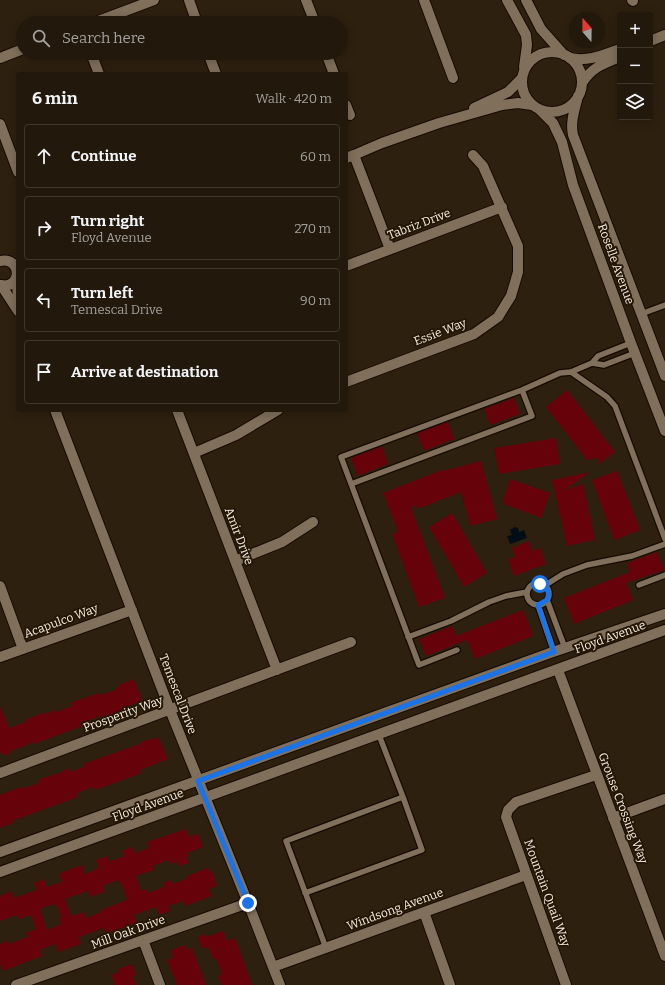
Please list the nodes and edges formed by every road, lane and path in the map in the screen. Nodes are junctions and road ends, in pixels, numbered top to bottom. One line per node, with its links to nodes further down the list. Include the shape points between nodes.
1 (154, 0): 7 (street)
2 (188, 0): 8 (street)
3 (306, 0): 9 (street)
4 (424, 0): 24 (street)
5 (507, 0): 23 (street, via 526,39)
6 (526, 0): 14 (street, via 541,29)
7 (112, 16)
8 (194, 16)
9 (312, 16)
10 (665, 35): 11 (street)
11 (653, 40)
12 (617, 50): 14 (street, via 588,59)
13 (16, 52): 15 (street)
14 (567, 56): 23 (street, via 550,52 539,54 530,60); 25 (street, via 579,70)
15 (0, 58)
16 (617, 58): 25 (street, via 594,68)
17 (93, 60): 20 (street)
18 (211, 60): 21 (street)
19 (329, 60): 22 (street)
20 (97, 72)
21 (215, 72)
22 (333, 72)
23 (523, 74): 27 (street, via 523,91); 28 (street, via 508,92)
24 (453, 78)
25 (582, 83): 26 (street)
26 (578, 96): 27 (street, via 572,104 561,110 550,112); 42 (street, Roselle Avenue, via 572,118 573,136)
27 (536, 107): 28 (street, via 508,104); 43 (street, Roselle Avenue, via 559,133 573,185)
28 (439, 123): 31 (street)
29 (0, 124): 32 (street)
30 (473, 155): 33 (street, Essie Way, via 483,166)
31 (350, 156): 34 (street)
32 (16, 167)
33 (502, 207): 34 (street, Tabriz Drive); 48 (street, Essie Way, via 518,246 518,272 511,296 498,317 474,334)
34 (390, 249): 36 (street, Tabriz Drive)
35 (9, 260): 37 (street)
36 (348, 265)
37 (16, 271)
38 (16, 277): 39 (street, via 10,284)
39 (1, 285): 41 (street)
40 (665, 305): 42 (lane)
41 (16, 308)
42 (641, 314): 47 (street, Roselle Avenue)
43 (631, 343): 44 (street, Roselle Avenue); 45 (lane, via 598,356)
44 (635, 353): 45 (lane, via 604,365); 53 (street, Roselle Avenue)
45 (592, 363): 46 (lane)
46 (571, 372): 49 (lane, via 560,373); 57 (lane, via 615,406)
47 (665, 376)
48 (348, 381)
49 (522, 390): 55 (lane, via 532,416); 55 (lane, via 341,457)
50 (56, 412): 67 (street, Temescal Drive)
51 (178, 412): 54 (street, Amir Drive)
52 (275, 412): 54 (street, via 236,435)
53 (665, 431)
54 (194, 453): 59 (street, Amir Drive)
55 (351, 484): 70 (lane)
56 (313, 522): 59 (street, via 282,542)
57 (665, 539)
58 (665, 544): 63 (lane, via 632,556 587,565 563,574)
59 (235, 560): 77 (street, Amir Drive)
60 (665, 575): 61 (lane)
61 (639, 585)
62 (0, 586): 73 (street)
63 (544, 586): 64 (lane, via 536,584); 65 (lane, via 549,592)
64 (527, 592): 66 (lane, via 532,604); 70 (lane, via 489,602 451,621)
65 (547, 600): 66 (lane); 72 (lane)
66 (538, 605): 75 (lane)
67 (132, 610): 73 (street, Acapulco Way); 79 (street, Temescal Drive)
68 (665, 614): 72 (street, Floyd Avenue)
69 (665, 630): 78 (street, Floyd Avenue)
70 (408, 637): 74 (lane, via 419,665)
71 (351, 642): 77 (street, Prosperity Way)
72 (565, 648): 75 (street, Floyd Avenue)
73 (23, 649): 76 (street, Acapulco Way)
74 (457, 650)
75 (554, 652): 83 (street, Floyd Avenue)
76 (0, 657)
77 (277, 670): 79 (street, Prosperity Way)
78 (558, 670): 80 (street, Floyd Avenue); 82 (street, Grouse Crossing Way)
79 (170, 710): 81 (street, Prosperity Way); 83 (street, Temescal Drive)
80 (379, 735): 84 (lane); 85 (street, Floyd Avenue)
81 (0, 774)
82 (596, 775): 87 (street, Grouse Crossing Way); 90 (street, Mountain Quail Way, via 516,802 508,810 507,821)
83 (198, 781): 85 (street, Temescal Drive); 88 (street, Floyd Avenue)
84 (403, 797): 91 (lane, via 422,850); 91 (lane, via 286,842)
85 (205, 798): 89 (street, Floyd Avenue); 92 (street, Temescal Drive)
86 (665, 799): 87 (street)
87 (614, 818): 96 (street, Grouse Crossing Way)
88 (0, 852)
89 (0, 872)
90 (526, 875): 93 (street, Windsong Avenue); 102 (street, Mountain Quail Way)
91 (306, 893): 95 (lane)
92 (248, 903): 94 (street, Mill Oak Drive); 97 (street, Temescal Drive)
93 (424, 912): 95 (street, Windsong Avenue); 101 (street)
94 (143, 940): 98 (street, Mill Oak Drive); 99 (street)
95 (326, 948): 97 (street, Windsong Avenue)
96 (665, 956)
97 (273, 967): 100 (street, Temescal Drive)
98 (16, 985)
99 (160, 985)
100 (280, 985)
101 (450, 985)
102 (566, 985)

